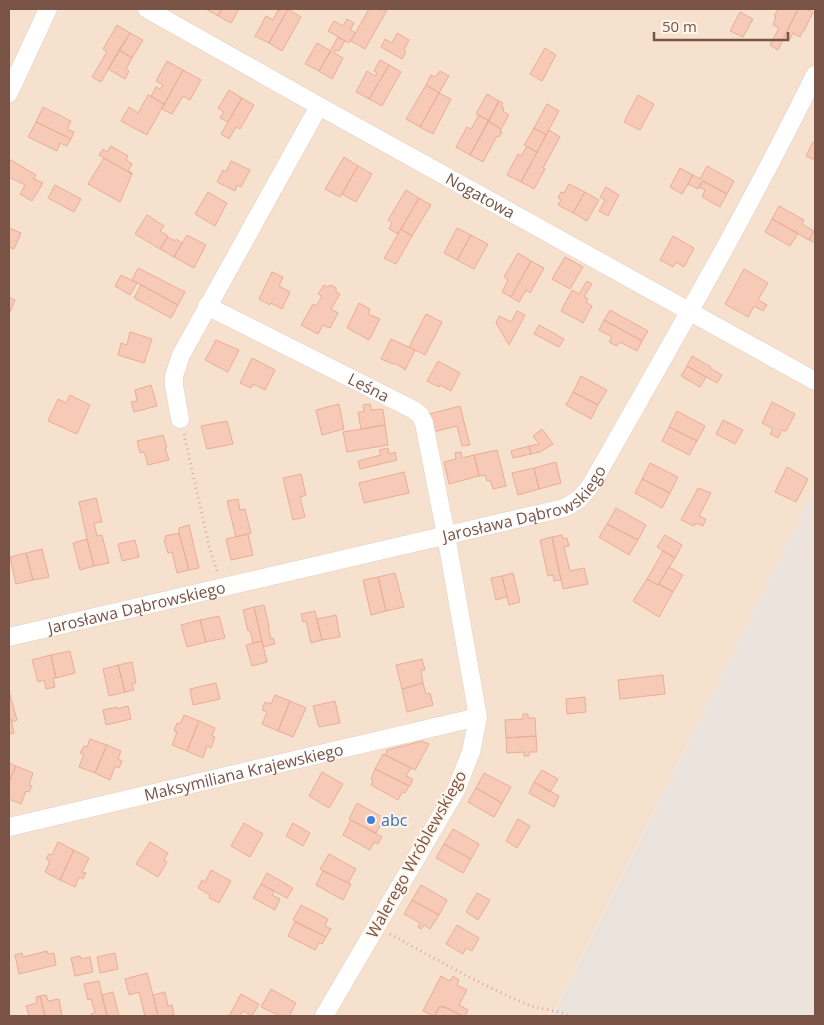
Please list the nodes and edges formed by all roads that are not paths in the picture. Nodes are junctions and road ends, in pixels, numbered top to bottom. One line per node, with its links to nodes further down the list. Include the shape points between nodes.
1 (48, 9): 4 (street)
2 (147, 9): 5 (street, Nogatowa)
3 (815, 75): 7 (street, Jarosława Dąbrowskiego)
4 (9, 93)
5 (319, 106): 6 (street); 7 (street, Nogatowa)
6 (208, 306): 9 (street, via 181,355 174,376); 10 (street, Leśna, via 420,415)
7 (690, 311): 8 (street, Nogatowa); 10 (street, Jarosława Dąbrowskiego, via 580,499 564,508)
8 (815, 381)
9 (180, 419)
10 (446, 535): 11 (street, Jarosława Dąbrowskiego); 12 (street, Walerego Wróblewskiego)
11 (9, 637)
12 (478, 717): 13 (street, Maksymiliana Krajewskiego); 14 (street, Walerego Wróblewskiego, via 471,752 456,790)
13 (9, 828)
14 (324, 1016)

